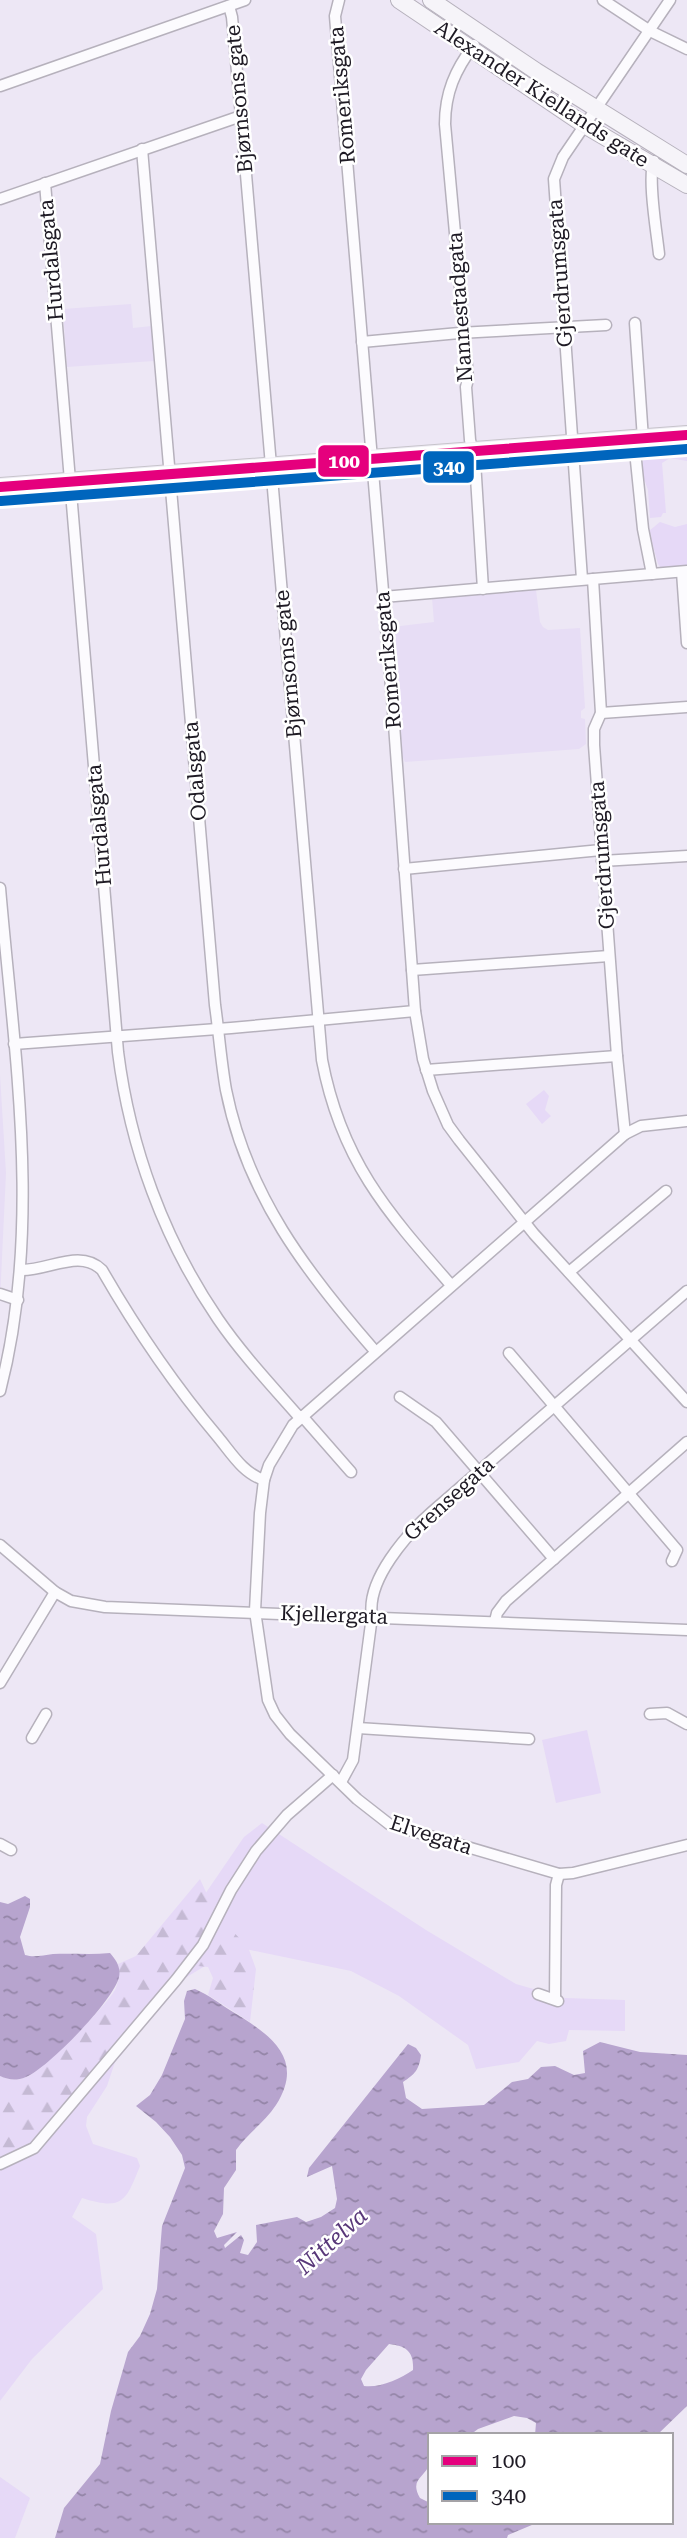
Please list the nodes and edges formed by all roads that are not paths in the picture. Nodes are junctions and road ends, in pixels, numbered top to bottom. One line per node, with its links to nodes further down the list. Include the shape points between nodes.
1 (245, 0): 7 (street)
2 (398, 0): 10 (street, Alexander Kiellands gate)
3 (431, 0): 9 (street, Alexander Kiellands gate)
4 (603, 0): 8 (street)
5 (670, 0): 8 (street, Gjerdrumsgata)
6 (336, 1): 28 (street, Romeriksgata)
7 (229, 6): 12 (street); 14 (street, Bjørnsons gate)
8 (650, 31): 11 (street); 13 (street, Gjerdrumsgata)
9 (482, 34): 10 (street, Nannestadgata); 13 (street, Alexander Kiellands gate)
10 (471, 49): 15 (street, Alexander Kiellands gate); 27 (street, Nannestadgata, via 452,79 445,104)
11 (687, 49)
12 (0, 86)
13 (596, 109): 15 (street, Gjerdrumsgata); 17 (street, Alexander Kiellands gate)
14 (241, 116): 16 (street); 34 (street, Bjørnsons gate)
15 (586, 126): 18 (street, Alexander Kiellands gate); 26 (street, Gjerdrumsgata, via 563,157 554,179)
16 (142, 149): 20 (street); 35 (street, Odalsgata)
17 (661, 149): 18 (street); 19 (street, Alexander Kiellands gate)
18 (652, 165): 21 (street, Alexander Kiellands gate); 23 (street)
19 (687, 165)
20 (45, 183): 22 (street); 36 (street, Hurdalsgata)
21 (687, 186)
22 (0, 199)
23 (659, 254)
24 (635, 323): 31 (street)
25 (606, 325): 26 (street)
26 (564, 327): 27 (street); 30 (street, Gjerdrumsgata)
27 (464, 333): 28 (street); 32 (street, Nannestadgata)
28 (362, 342): 33 (street, Romeriksgata)
29 (687, 435): 31 (main road)
30 (573, 444): 31 (main road); 32 (main road); 40 (street, Gjerdrumsgata)
31 (639, 445): 39 (street, via 643,529)
32 (473, 451): 33 (main road); 41 (street, Nannestadgata)
33 (372, 459): 34 (main road); 42 (street, Romeriksgata)
34 (271, 467): 35 (main road); 53 (street, Bjørnsons gate)
35 (170, 474): 36 (main road); 54 (street, Odalsgata)
36 (70, 482): 37 (main road); 55 (street, Hurdalsgata)
37 (0, 487)
38 (684, 572): 39 (street); 43 (street)
39 (652, 574): 40 (street)
40 (587, 579): 41 (street); 45 (street, Gjerdrumsgata)
41 (483, 589): 42 (street)
42 (383, 597): 48 (street, Romeriksgata)
43 (687, 643)
44 (687, 707): 45 (street)
45 (601, 713): 46 (street, Gjerdrumsgata, via 594,729)
46 (602, 856): 47 (street); 48 (street); 50 (street, Gjerdrumsgata)
47 (687, 856)
48 (404, 869): 51 (street, Romeriksgata)
49 (0, 888): 56 (street)
50 (609, 956): 51 (street); 57 (street, Gjerdrumsgata)
51 (412, 970): 52 (street, Romeriksgata)
52 (415, 1011): 53 (street); 58 (street, Romeriksgata)
53 (318, 1021): 54 (street); 65 (street, Bjørnsons gate, via 326,1081 352,1153 379,1200)
54 (218, 1029): 55 (street); 70 (street, Odalsgata, via 231,1108 266,1203 309,1271)
55 (117, 1037): 56 (street); 76 (street, Hurdalsgata, via 134,1135 172,1238 219,1321)
56 (14, 1044): 63 (street, via 23,1173)
57 (617, 1056): 58 (street); 60 (street, Gjerdrumsgata)
58 (426, 1070): 62 (street, Romeriksgata, via 448,1125)
59 (687, 1121): 60 (street, via 641,1126)
60 (625, 1134): 62 (street, Elvegata)
61 (666, 1191): 64 (street)
62 (524, 1222): 64 (street, Romeriksgata); 65 (street, Elvegata)
63 (21, 1270): 68 (street); 80 (street, via 83,1259 96,1264 200,1417 242,1467)
64 (569, 1272): 69 (street, Romeriksgata)
65 (451, 1285): 70 (street, Elvegata)
66 (687, 1291): 69 (street, Grensegata)
67 (0, 1294): 68 (street)
68 (18, 1300): 72 (street)
69 (631, 1339): 74 (street, Romeriksgata); 75 (street, Grensegata)
70 (375, 1351): 76 (street, Elvegata)
71 (509, 1353): 75 (street)
72 (0, 1391)
73 (400, 1397): 78 (street, via 436,1422)
74 (687, 1402)
75 (555, 1405): 78 (street, Grensegata); 81 (street)
76 (301, 1417): 79 (street, Hurdalsgata); 80 (street, Elvegata, via 277,1448)
77 (687, 1442): 81 (street)
78 (479, 1471): 83 (street); 87 (street, Grensegata, via 396,1549 370,1604)
79 (351, 1472)
80 (264, 1480): 86 (street, Elvegata)
81 (629, 1493): 83 (street); 84 (street, via 677,1550)
82 (0, 1545): 85 (street, Kjellergata)
83 (554, 1559): 88 (street, via 506,1601)
84 (672, 1561)
85 (55, 1592): 86 (street, Kjellergata, via 71,1601 106,1607); 90 (street)
86 (255, 1611): 87 (street, Kjellergata); 97 (street, Elvegata, via 268,1700 275,1715)
87 (372, 1616): 88 (street, Kjellergata); 94 (street, Grensegata)
88 (495, 1621): 89 (street, Kjellergata)
89 (687, 1630)
90 (0, 1683)
91 (46, 1714): 95 (street)
92 (650, 1714): 93 (street, via 667,1713)
93 (687, 1724)
94 (358, 1728): 96 (street); 97 (street, Grensegata, via 353,1760)
95 (32, 1738)
96 (529, 1739)
97 (337, 1778): 101 (street, Elvegata, via 389,1824); 103 (street, via 287,1815 256,1851 203,1945 34,2148)
98 (0, 1844): 100 (street)
99 (687, 1846): 101 (street, Elvegata)
100 (11, 1850)
101 (559, 1874): 102 (street, via 558,2001)
102 (538, 1994)
103 (0, 2164)

